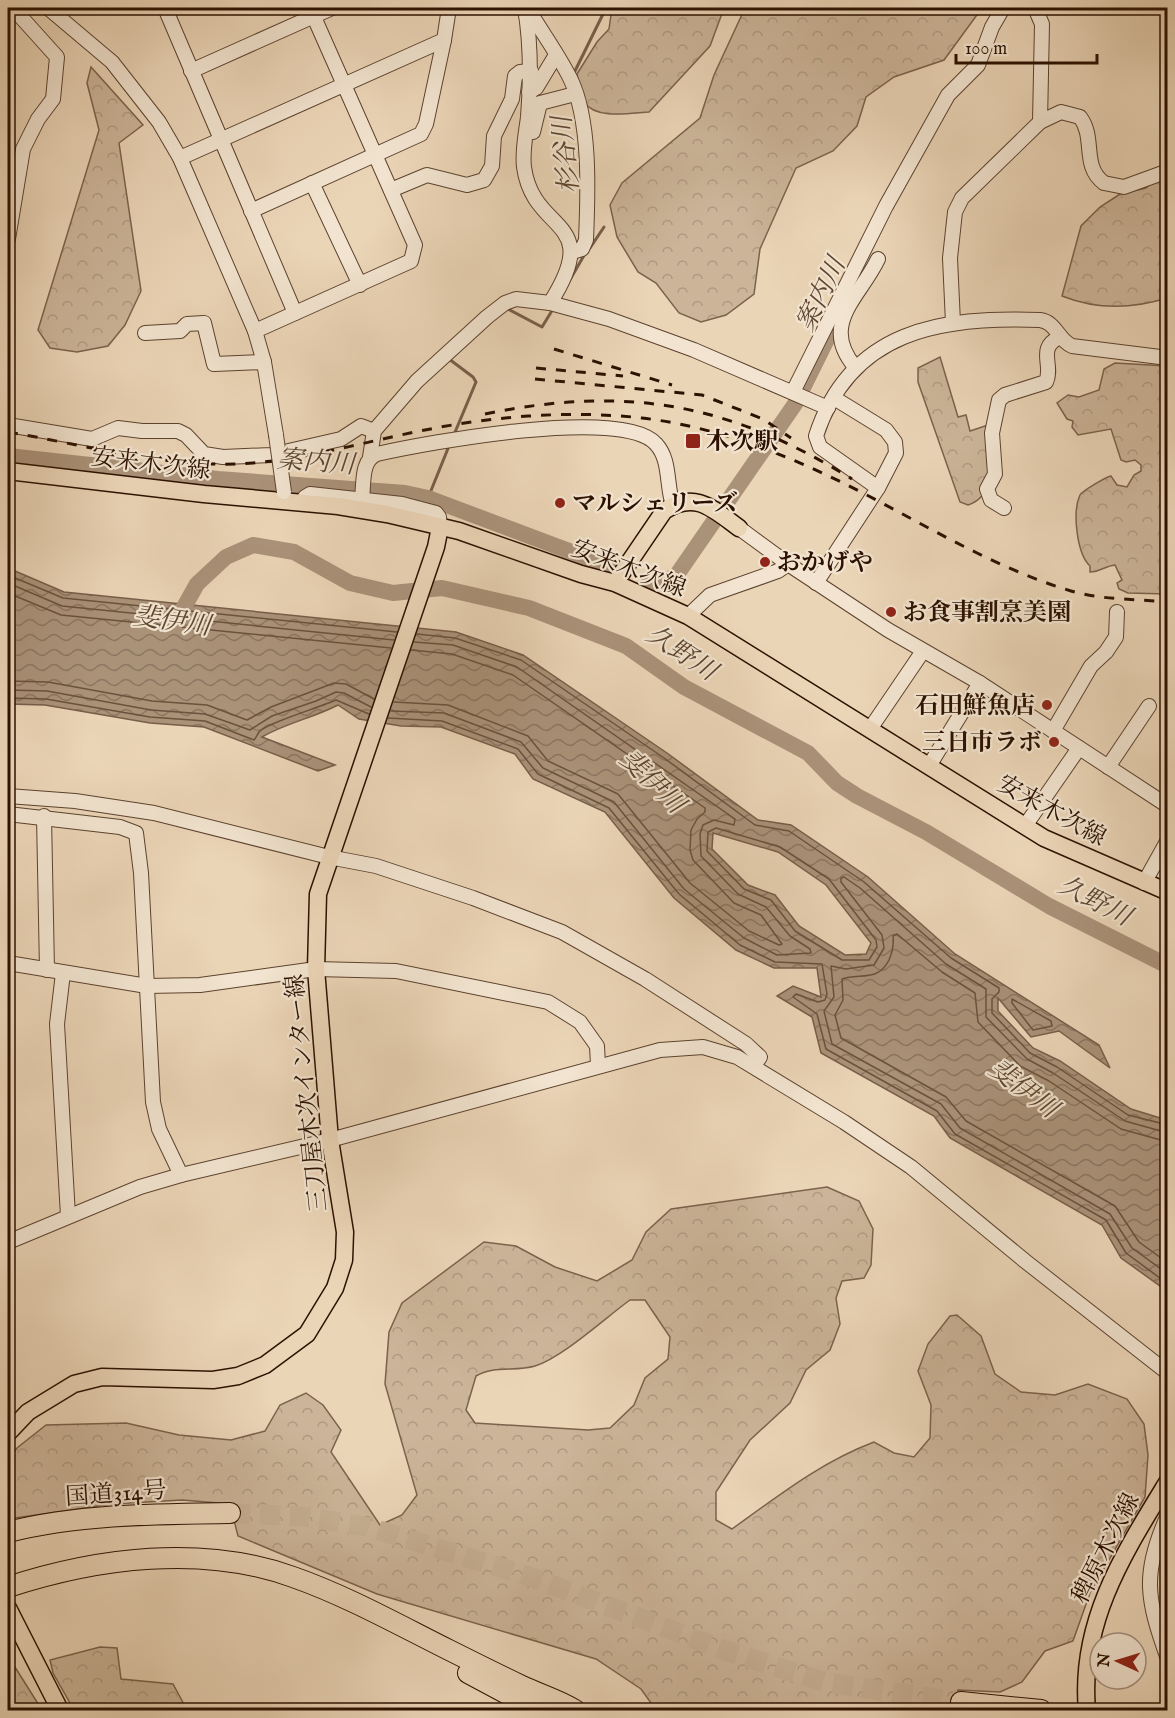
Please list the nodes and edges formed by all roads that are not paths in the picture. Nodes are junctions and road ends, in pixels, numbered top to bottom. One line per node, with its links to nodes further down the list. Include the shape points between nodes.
1 (19, 8): 26 (street, via 21,17 57,57 57,82 53,99 24,149)
2 (48, 8): 21 (street, via 128,80)
3 (165, 8): 12 (street)
4 (332, 8): 9 (street)
5 (450, 8): 10 (street)
6 (1003, 8): 32 (street, via 978,65 948,95 886,206)
7 (1035, 8): 17 (street, via 1042,24)
8 (526, 11): 11 (street); 13 (street)
9 (312, 12): 12 (street); 14 (street)
10 (444, 40): 14 (street); 20 (street, via 421,134)
11 (556, 55): 15 (street, via 536,88); 16 (street)
12 (191, 71): 19 (street)
13 (531, 71): 15 (street); 24 (street, via 515,76 512,99 494,136 492,166 484,180 467,185 427,175)
14 (345, 85): 19 (street); 20 (street)
15 (529, 92): 18 (street)
16 (575, 94): 18 (street, via 540,103 532,135); 27 (street, via 584,146 587,221 585,245)
17 (1041, 122): 22 (street, via 1060,112 1080,117 1086,128 1090,165 1104,183 1124,187); 33 (street, via 958,205 949,271)
18 (526, 138): 27 (street, via 524,167 529,185 567,238)
19 (220, 139): 21 (street); 25 (street)
20 (376, 155): 23 (street); 24 (street)
21 (180, 158): 34 (street)
22 (1167, 171)
23 (312, 183): 25 (street); 29 (street)
24 (391, 190): 29 (street, via 415,245 411,261)
25 (251, 211): 31 (street)
26 (8, 239)
27 (572, 252): 30 (street, via 566,275)
28 (878, 259): 32 (street, via 870,276)
29 (360, 285): 31 (street)
30 (550, 303): 40 (street, via 609,319 694,350); 43 (street, via 521,298 505,303 417,381)
31 (295, 313): 34 (street)
32 (836, 320): 39 (street, via 840,340); 40 (street)
33 (953, 323): 36 (street, via 1044,320 1052,324); 39 (street, via 905,336)
34 (255, 331): 38 (street)
35 (145, 333): 38 (street, via 180,332 187,324 204,323 214,364)
36 (1060, 337): 37 (street, via 1072,346); 51 (street, via 1045,356 1046,382 1005,395 996,408 992,433 995,474 987,495)
37 (1167, 358)
38 (264, 362): 48 (street, bridge)
39 (855, 367): 41 (street)
40 (797, 394): 41 (street)
41 (831, 403): 46 (street, via 817,432 817,443); 46 (street, via 886,430 895,442 894,460)
42 (8, 425): 43 (street, via 92,439 118,428 178,431 204,454 223,457 271,455 341,439 361,426)
43 (374, 431): 44 (street)
44 (370, 457): 47 (street); 50 (street, via 438,440 536,430 625,430 645,436 657,445 664,458)
45 (8, 471): 48 (main road, 安来木次線)
46 (878, 488): 56 (street)
47 (363, 492): 49 (street, via 310,494); 52 (street, via 432,511 439,517)
48 (285, 496): 49 (main road, 安来木次線)
49 (304, 502): 52 (main road, 安来木次線, via 387,514)
50 (673, 505): 53 (main road, via 692,501); 55 (main road, via 664,511)
51 (1004, 508)
52 (440, 527): 55 (main road, 安来木次線); 73 (main road, 三刀屋木次インター線)
53 (739, 528): 54 (street)
54 (788, 564): 56 (street); 58 (street, via 710,595)
55 (615, 583): 58 (main road, 安来木次線)
56 (816, 583): 59 (street)
57 (1117, 612): 63 (street, via 1118,631 1111,645 1091,666)
58 (688, 616): 62 (main road, 安来木次線)
59 (923, 651): 60 (street); 62 (street)
60 (980, 683): 63 (street); 65 (street)
61 (1149, 706): 66 (street)
62 (870, 729): 65 (main road, 安来木次線)
63 (1053, 731): 64 (street)
64 (1079, 748): 66 (street); 71 (street)
65 (929, 766): 71 (main road, 安来木次線)
66 (1108, 767): 68 (street)
67 (8, 796): 73 (street, via 154,813)
68 (1167, 806)
69 (8, 814): 70 (street)
70 (44, 816): 78 (street); 80 (street, via 136,833)
71 (1024, 826): 74 (main road, 安来木次線)
72 (1167, 840): 74 (street)
73 (331, 852): 77 (main road, 三刀屋木次インター線, via 318,894); 82 (street, via 473,898 562,932 645,979 746,1044 760,1057)
74 (1144, 883): 75 (main road, 安来木次線)
75 (1167, 892)
76 (8, 963): 78 (street)
77 (316, 969): 80 (street, via 200,985); 81 (street, via 396,971 548,1002 580,1022 597,1046); 83 (main road, 三刀屋木次インター線)
78 (48, 970): 79 (street)
79 (63, 973): 80 (street); 85 (street, via 57,1024)
80 (147, 986): 84 (street, via 153,1102 159,1129)
81 (598, 1065): 82 (street, via 689,1047 719,1050); 83 (street)
82 (754, 1066): 87 (street, via 911,1167)
83 (330, 1140): 84 (street); 88 (main road, 三刀屋木次インター線, via 342,1197 344,1260 335,1288 307,1334 265,1365 238,1376 183,1381 102,1377 74,1384 28,1412)
84 (181, 1175): 85 (street)
85 (68, 1216): 86 (street)
86 (8, 1242)
87 (1167, 1373)
88 (8, 1433)
89 (1167, 1483): 101 (main road, 稗原木次線, via 1117,1566 1098,1610 1087,1656)
90 (230, 1513): 92 (highway, 国道314号, via 88,1518)
91 (1167, 1515): 95 (street, via 1152,1555 1149,1594)
92 (8, 1532)
93 (8, 1588): 98 (highway, via 38,1587 121,1570 164,1566 200,1566 249,1574 335,1602); 99 (highway, via 34,1579 162,1558 202,1558 250,1565 335,1593)
94 (8, 1608): 97 (main road)
95 (1167, 1659)
96 (962, 1701): 100 (highway)
97 (60, 1710)
98 (537, 1710)
99 (575, 1710)
100 (1041, 1710)
101 (1088, 1710)

